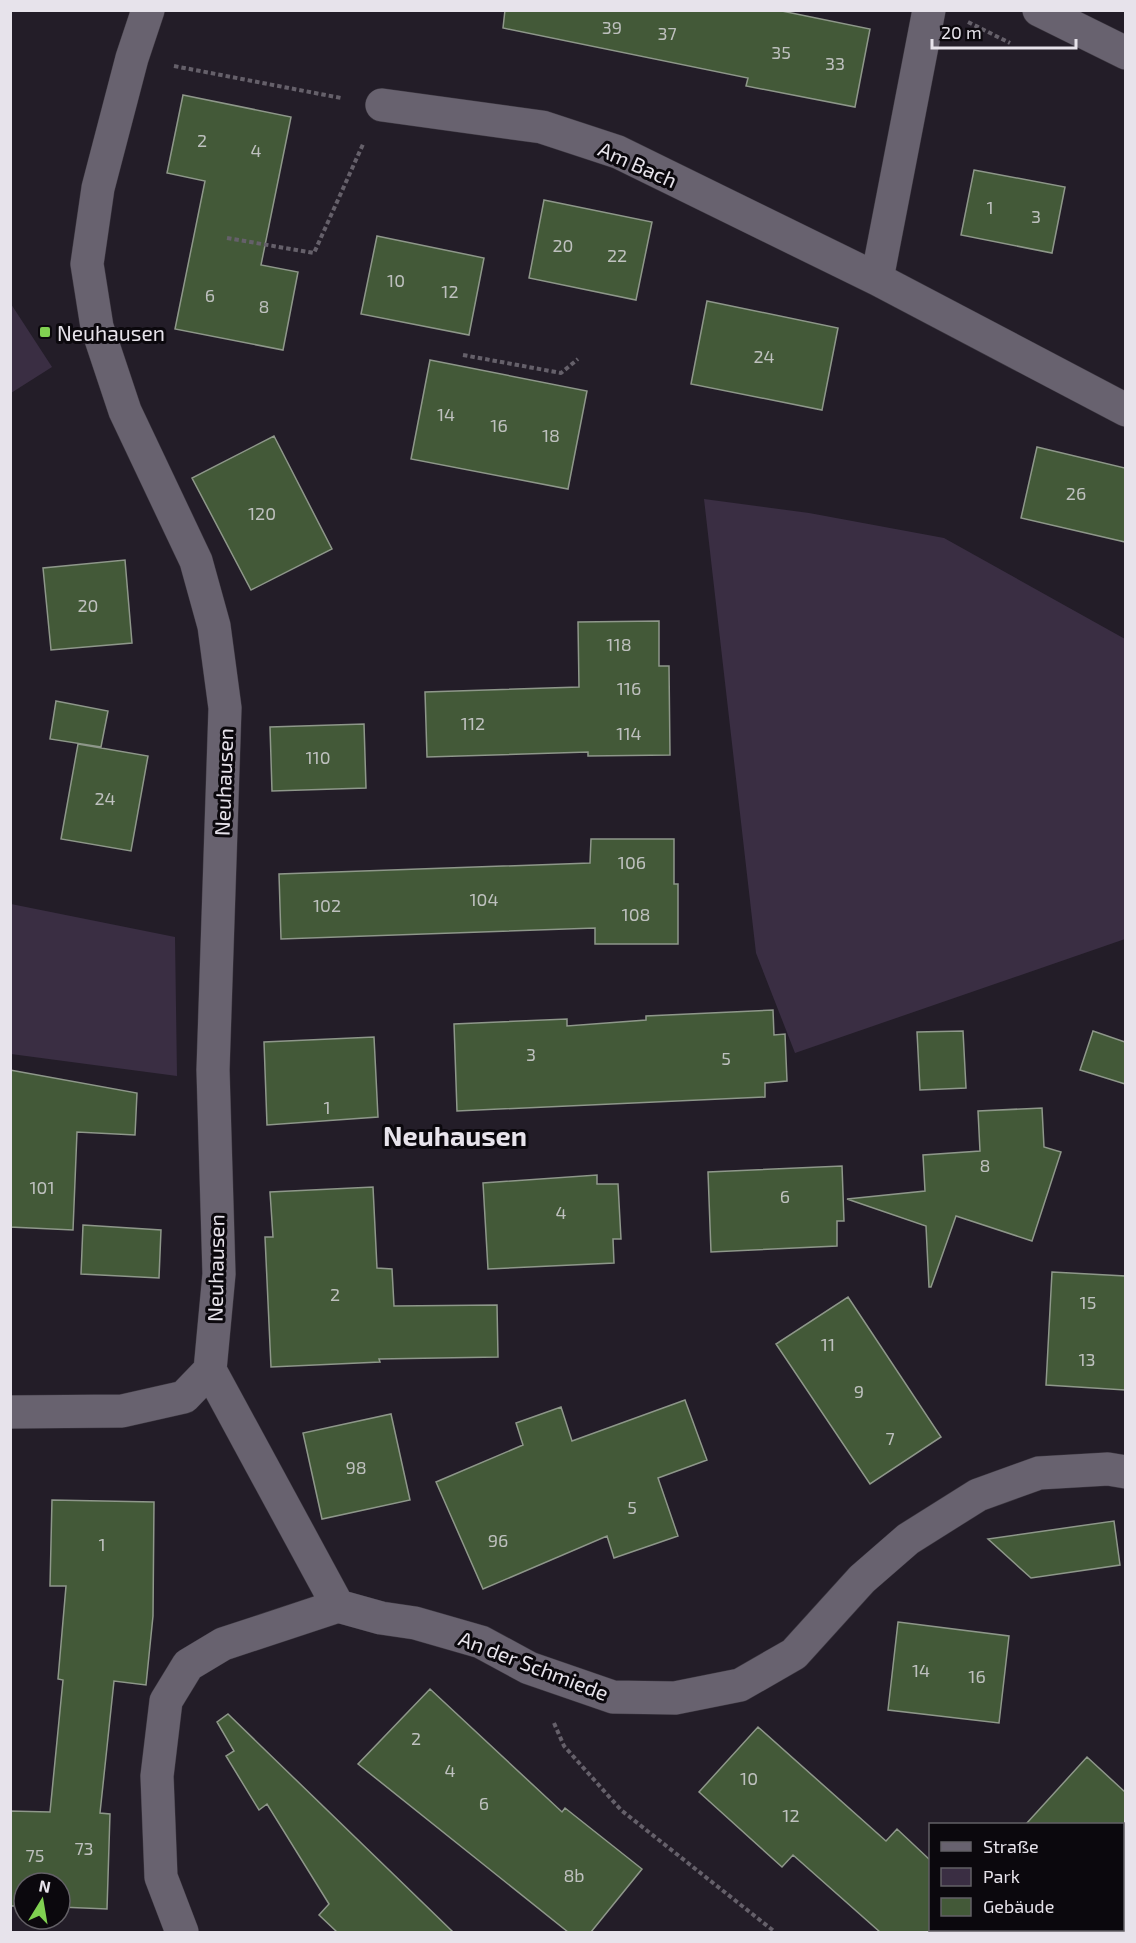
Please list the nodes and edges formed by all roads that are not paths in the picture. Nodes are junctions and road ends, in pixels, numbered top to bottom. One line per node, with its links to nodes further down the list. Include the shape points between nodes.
1 (148, 10): 8 (street, Neuhausen, via 98,188 87,264 97,327 125,411 196,561 214,626 225,708 213,1070 219,1274)
2 (929, 10): 6 (street)
3 (1039, 10): 4 (street)
4 (1125, 53)
5 (382, 105): 6 (street, Am Bach, via 542,127 618,152)
6 (877, 279): 7 (street, Am Bach)
7 (1125, 410)
8 (210, 1370): 9 (street, via 184,1397 122,1411); 11 (street)
9 (10, 1412)
10 (1125, 1472): 11 (street, An der Schmiede, via 1108,1469 1039,1473 978,1495 908,1539 862,1579 795,1654 740,1685 675,1698 613,1697 529,1668 481,1642)
11 (338, 1606): 12 (street, via 223,1644 188,1665 166,1701 157,1776 162,1877)
12 (182, 1932)

